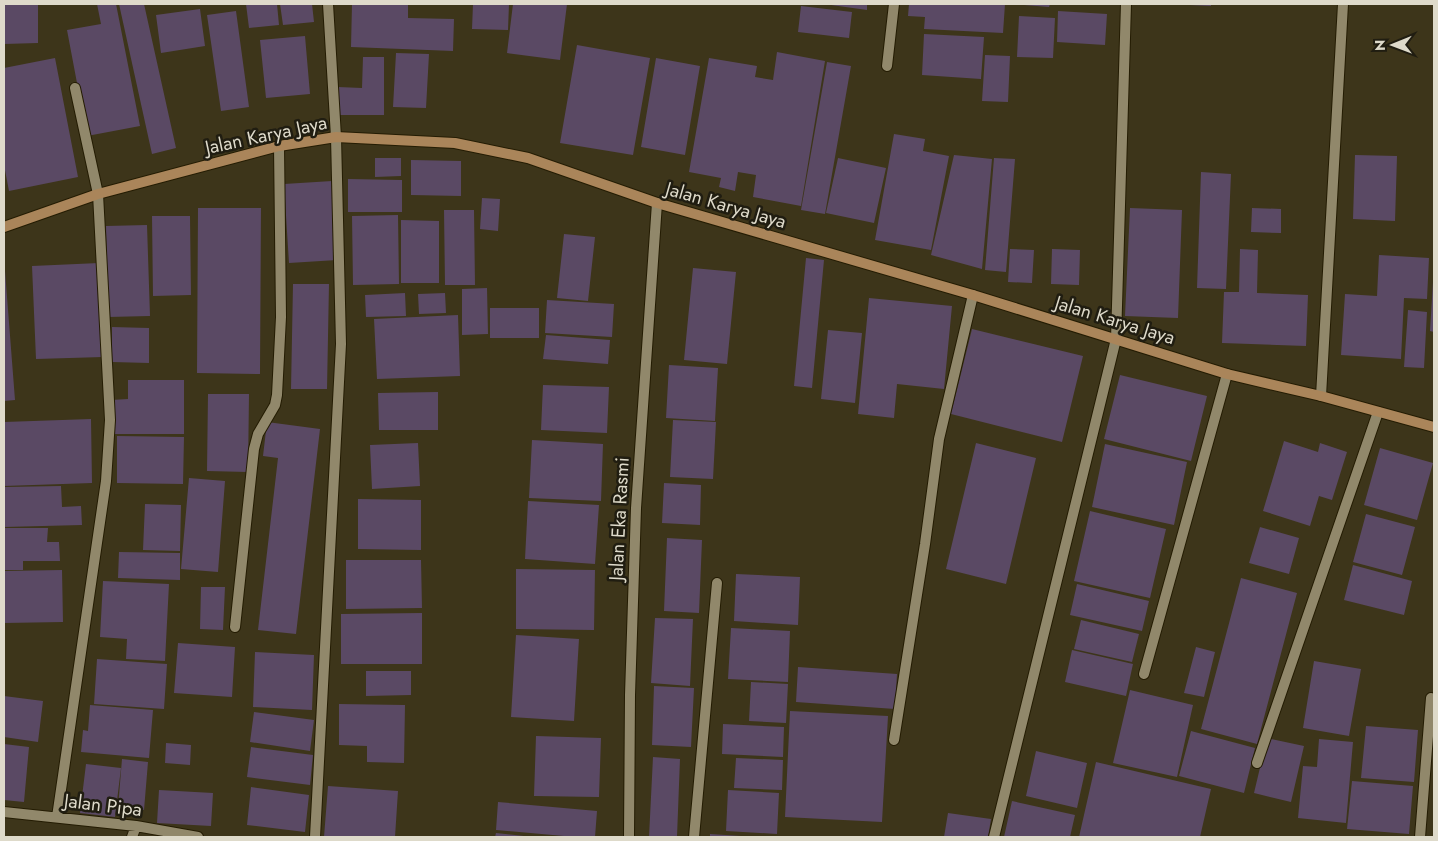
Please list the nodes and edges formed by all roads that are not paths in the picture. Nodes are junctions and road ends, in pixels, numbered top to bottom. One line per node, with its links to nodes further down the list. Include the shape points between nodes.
1 (328, 4): 7 (street)
2 (894, 4): 5 (street)
3 (1126, 4): 13 (street)
4 (1343, 4): 15 (street)
5 (887, 66)
6 (75, 88): 9 (street)
7 (336, 137): 8 (main road, Jalan Karya Jaya); 10 (main road, Jalan Karya Jaya, via 455,143 528,158); 29 (street, via 341,344)
8 (279, 146): 9 (main road, Jalan Karya Jaya); 19 (street, via 281,317 277,395 254,449)
9 (98, 194): 11 (main road, Jalan Karya Jaya); 25 (street, via 110,420 106,481)
10 (657, 203): 12 (main road, Jalan Karya Jaya); 30 (street, Jalan Eka Rasmi, via 636,508)
11 (4, 227)
12 (973, 295): 13 (main road, Jalan Karya Jaya); 22 (street, via 939,439)
13 (1116, 339): 14 (main road, Jalan Karya Jaya); 32 (street)
14 (1227, 374): 15 (main road, Jalan Karya Jaya); 20 (street)
15 (1321, 396): 16 (main road, Jalan Karya Jaya)
16 (1378, 412): 17 (main road, Jalan Karya Jaya); 23 (street)
17 (1434, 427)
18 (717, 583): 31 (street)
19 (235, 627)
20 (1144, 674)
21 (1431, 698): 33 (street)
22 (894, 740)
23 (1257, 763)
24 (4, 812): 25 (street, Jalan Pipa)
25 (57, 817): 26 (street, Jalan Pipa)
26 (136, 826): 27 (street); 28 (street, Jalan Pipa)
27 (132, 837)
28 (198, 837)
29 (315, 837)
30 (629, 837)
31 (694, 837)
32 (994, 837)
33 (1420, 837)

